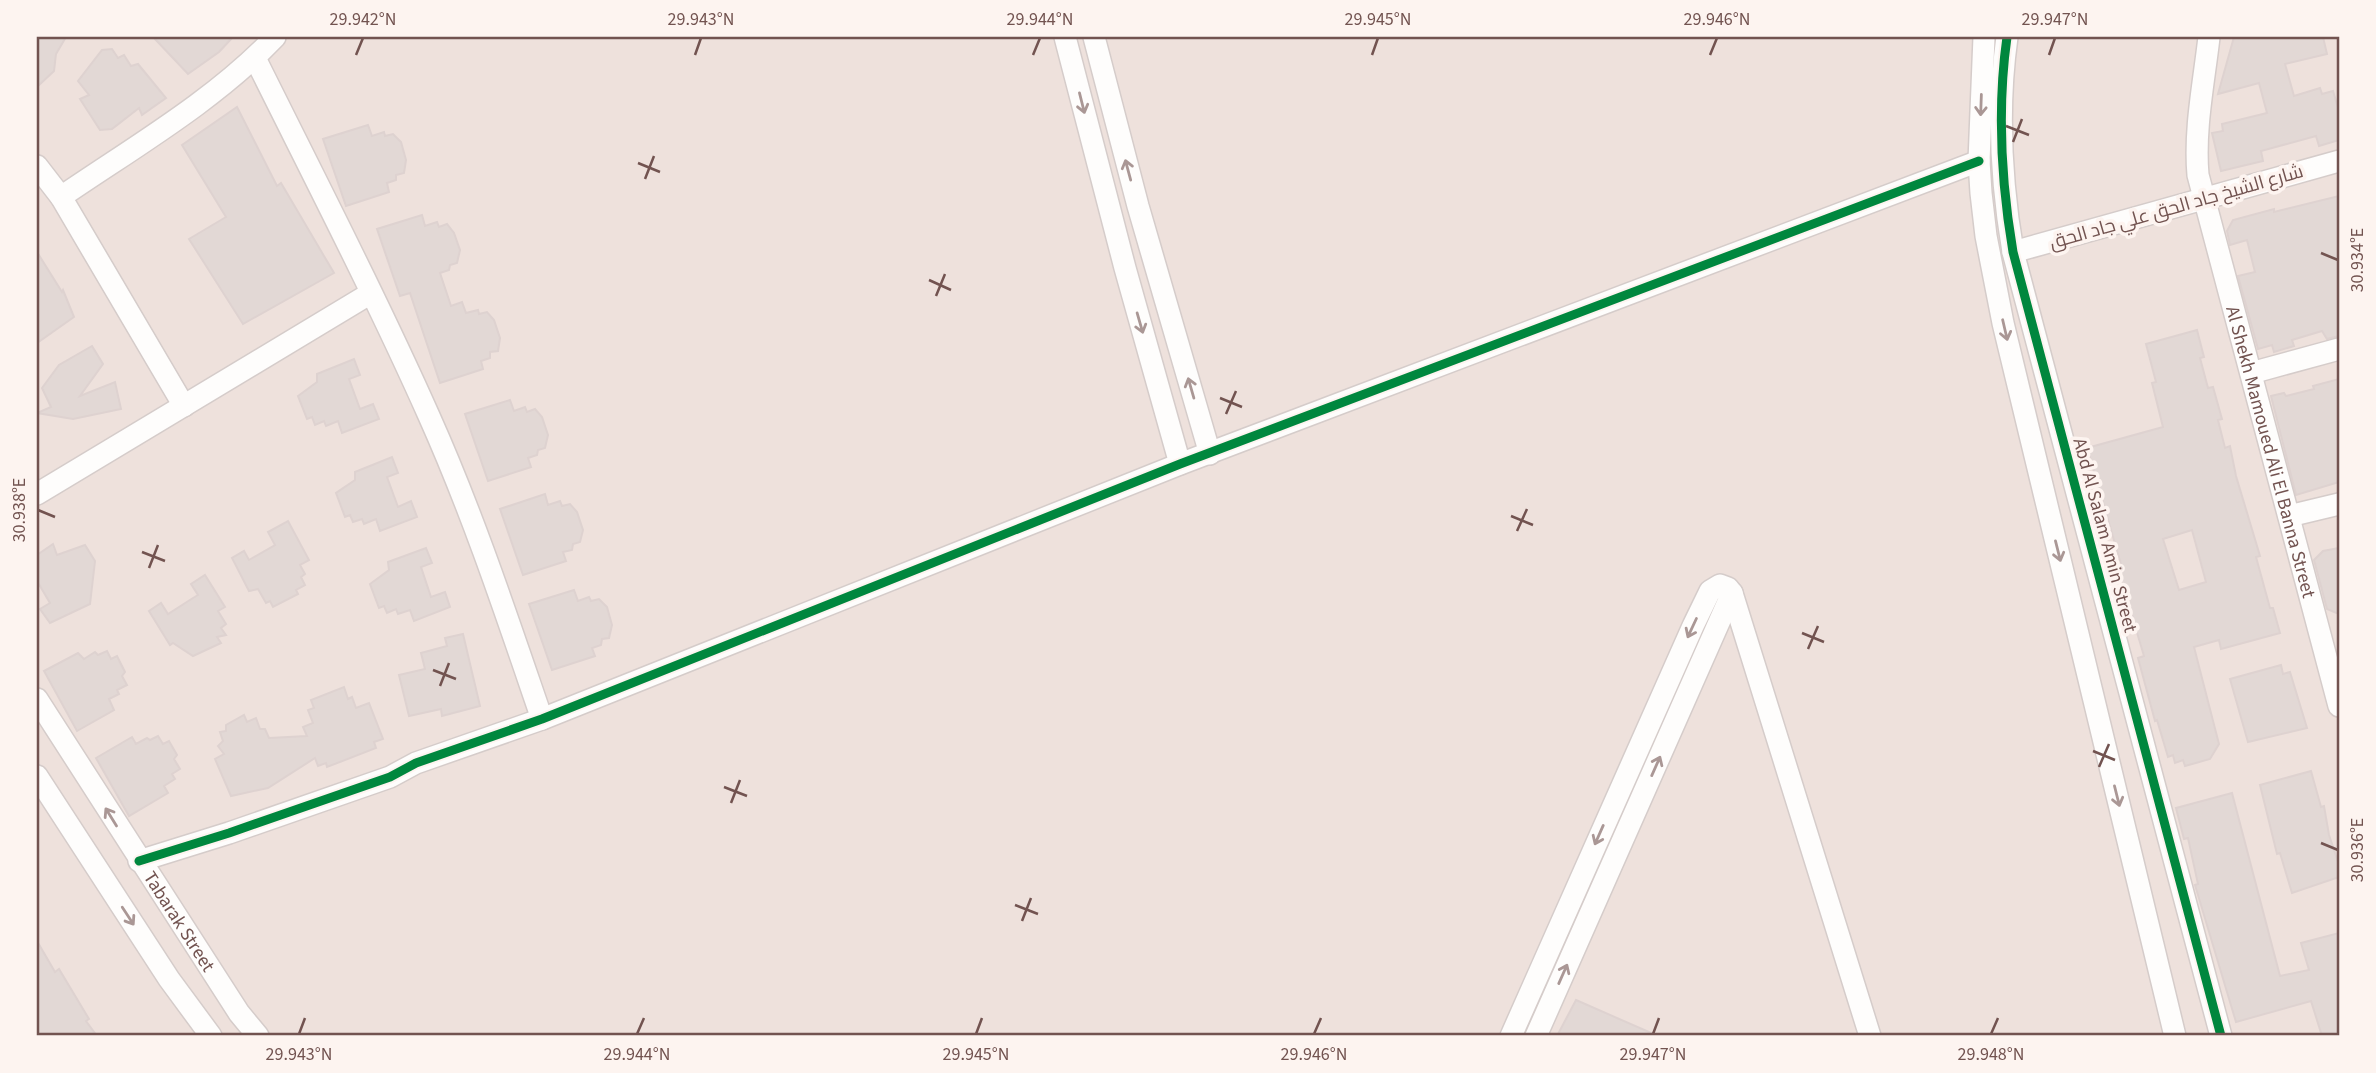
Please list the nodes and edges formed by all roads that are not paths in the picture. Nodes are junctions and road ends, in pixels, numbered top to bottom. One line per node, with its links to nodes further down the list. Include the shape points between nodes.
1 (275, 37): 7 (street)
2 (1065, 37): 19 (street, one-way to 19)
3 (1094, 37): 18 (street, one-way to 3)
4 (1984, 37): 8 (street, one-way to 8)
5 (2007, 37): 13 (street, Abd Al Salam Amin Street, via 2002,165)
6 (2209, 37): 12 (street, Al Shekh Mamoued Ali El Banna Street, via 2196,152)
7 (255, 58): 11 (street); 14 (street)
8 (1979, 161): 18 (street); 35 (street, one-way to 35, via 1986,236 2003,323)
9 (2339, 161): 12 (street, شارع الشيخ جاد الحق علي جاد الحق)
10 (37, 166): 11 (street)
11 (61, 197): 17 (street)
12 (2205, 198): 13 (street, شارع الشيخ جاد الحق علي جاد الحق); 16 (street, Al Shekh Mamoued Ali El Banna Street)
13 (2013, 252): 36 (street, Abd Al Salam Amin Street)
14 (371, 293): 17 (street); 27 (street, via 430,418 488,562)
15 (2339, 349): 16 (street)
16 (2251, 373): 22 (street, Al Shekh Mamoued Ali El Banna Street)
17 (184, 405): 20 (street)
18 (1210, 454): 19 (street)
19 (1180, 464): 27 (street)
20 (37, 494)
21 (2339, 504): 22 (street)
22 (2289, 516): 24 (street, Al Shekh Mamoued Ali El Banna Street)
23 (1732, 593): 32 (street, one-way to 32, via 1720,585 1714,587 1702,606); 33 (street, one-way to 23); 34 (street)
24 (2336, 680): 26 (street, Al Shekh Mamoued Ali El Banna Street)
25 (37, 699): 29 (street, Tabarak Street, one-way to 25)
26 (2339, 706)
27 (542, 719): 29 (street, via 229,834)
28 (37, 776): 30 (street, Tabarak Street, one-way to 30)
29 (139, 861): 31 (street, Tabarak Street)
30 (211, 1036)
31 (258, 1036)
32 (1511, 1036)
33 (1536, 1036)
34 (1870, 1036)
35 (2175, 1036)
36 (2221, 1036)

